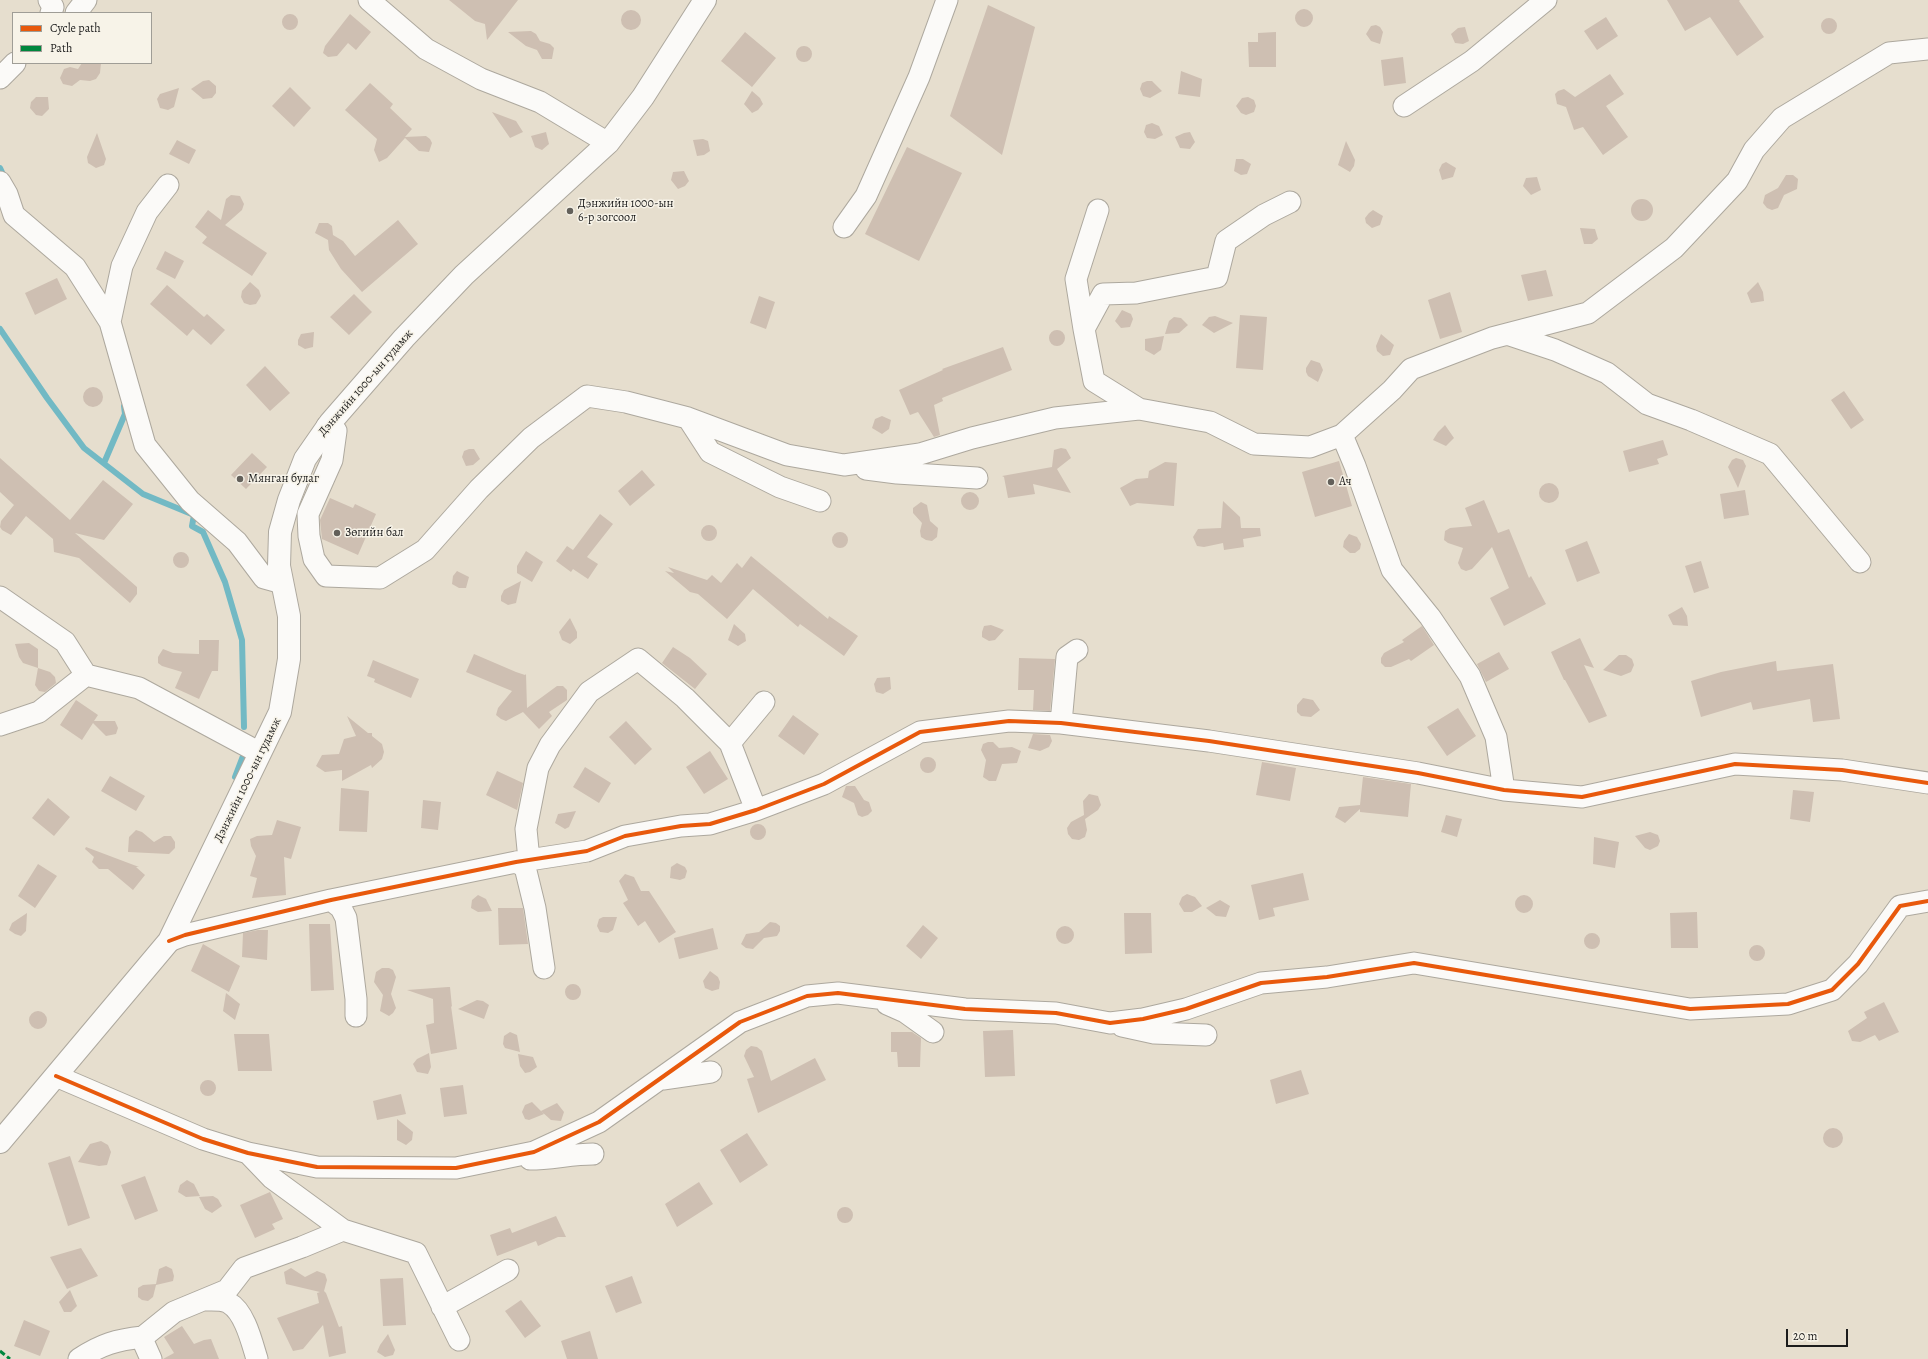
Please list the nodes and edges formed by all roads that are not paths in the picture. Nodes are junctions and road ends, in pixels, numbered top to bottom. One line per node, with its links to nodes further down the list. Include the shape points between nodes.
1 (49, 0): 7 (street, via 53,7)
2 (86, 0): 8 (street)
3 (370, 0): 13 (street, via 426,49 481,79 540,102)
4 (705, 0): 13 (main road, Дэнжийн 1000-ын гудамж, via 643,97)
5 (947, 0): 18 (street, via 919,77 866,196)
6 (1546, 0): 12 (street, via 1472,61)
7 (51, 12)
8 (77, 12)
9 (1928, 49): 21 (street, via 1889,53 1782,118 1754,150 1737,180 1674,248 1588,312)
10 (14, 64): 11 (street)
11 (0, 78)
12 (1404, 106)
13 (608, 143): 24 (main road, Дэнжийн 1000-ын гудамж, via 464,275 394,349)
14 (0, 182): 19 (street, via 14,215 76,267)
15 (168, 185): 19 (street, via 147,212 122,266)
16 (1290, 202): 20 (street, via 1264,215 1226,241 1217,277 1136,293 1103,294)
17 (1098, 210): 20 (street, via 1076,279)
18 (844, 227)
19 (110, 322): 30 (street, via 145,446 190,501 237,542 264,578)
20 (1084, 329): 22 (street, via 1094,381)
21 (1507, 334): 25 (street, via 1411,369 1392,390); 29 (street, via 1555,350 1607,373 1647,404 1770,454)
22 (1139, 409): 25 (street, via 1210,422 1254,444 1310,447); 26 (street, via 1055,418 972,438 920,454)
23 (688, 418): 24 (street, via 626,402 587,396 531,438 479,489 426,550 380,578 326,576 314,559 308,514 332,460 336,431); 26 (street, via 786,455); 28 (street, via 710,452 780,487)
24 (328, 426): 30 (main road, Дэнжийн 1000-ын гудамж, via 305,459 289,500 280,532)
25 (1342, 435): 40 (street, via 1356,466 1392,570 1430,617 1470,676 1496,737)
26 (844, 465): 27 (street, via 897,473)
27 (978, 478)
28 (820, 501)
29 (1860, 562)
30 (282, 583): 38 (main road, Дэнжийн 1000-ын гудамж, via 288,616 289,659 280,712)
31 (0, 597): 33 (street, via 65,642)
32 (1077, 650): 35 (street, via 1067,657)
33 (86, 674): 36 (street, via 39,712); 38 (street, via 139,688)
34 (764, 702): 37 (street)
35 (1060, 723): 40 (street, via 1209,741 1418,773); 41 (street, via 1009,721 920,732 824,784)
36 (0, 725)
37 (730, 743): 41 (street); 42 (street, via 685,698 638,659 589,692 550,745 538,768)
38 (260, 753): 45 (main road, Дэнжийн 1000-ын гудамж)
39 (1928, 783): 40 (street, via 1842,770 1735,764 1582,797)
40 (1504, 790)
41 (756, 810): 42 (street, via 710,824 681,826 625,836 587,851)
42 (522, 861): 43 (street); 46 (street, via 535,908)
43 (331, 900): 45 (street); 48 (street, via 341,908 346,918)
44 (1928, 901): 49 (street, via 1900,906 1858,964 1832,990 1788,1004 1690,1009 1414,963 1327,977 1262,983 1186,1009 1143,1019)
45 (169, 941): 53 (main road, Дэнжийн 1000-ын гудамж)
46 (544, 968)
47 (872, 997): 49 (street, via 965,1009 1056,1012); 50 (street, via 905,1012); 54 (street, via 838,993 807,996 740,1022)
48 (356, 1016)
49 (1110, 1023): 51 (street, via 1154,1033)
50 (933, 1032)
51 (1206, 1035)
52 (711, 1072): 54 (street)
53 (56, 1076): 55 (main road, Дэнжийн 1000-ын гудамж); 56 (street, via 204,1139)
54 (656, 1080): 57 (street, via 599,1122 534,1152)
55 (0, 1142)
56 (248, 1153): 57 (street, via 317,1167 456,1168); 59 (street, via 272,1178)
57 (494, 1153): 58 (street, via 549,1159 575,1154)
58 (593, 1154)
59 (343, 1230): 61 (street, via 244,1268 227,1290); 62 (street, via 416,1253)
60 (508, 1270): 62 (street)
61 (204, 1300): 63 (street, via 174,1312); 67 (street, via 228,1302 239,1311)
62 (442, 1307): 64 (street)
63 (143, 1337): 65 (street, via 116,1340); 66 (street)
64 (459, 1340)
65 (79, 1359)
66 (151, 1359)
67 (257, 1359)

